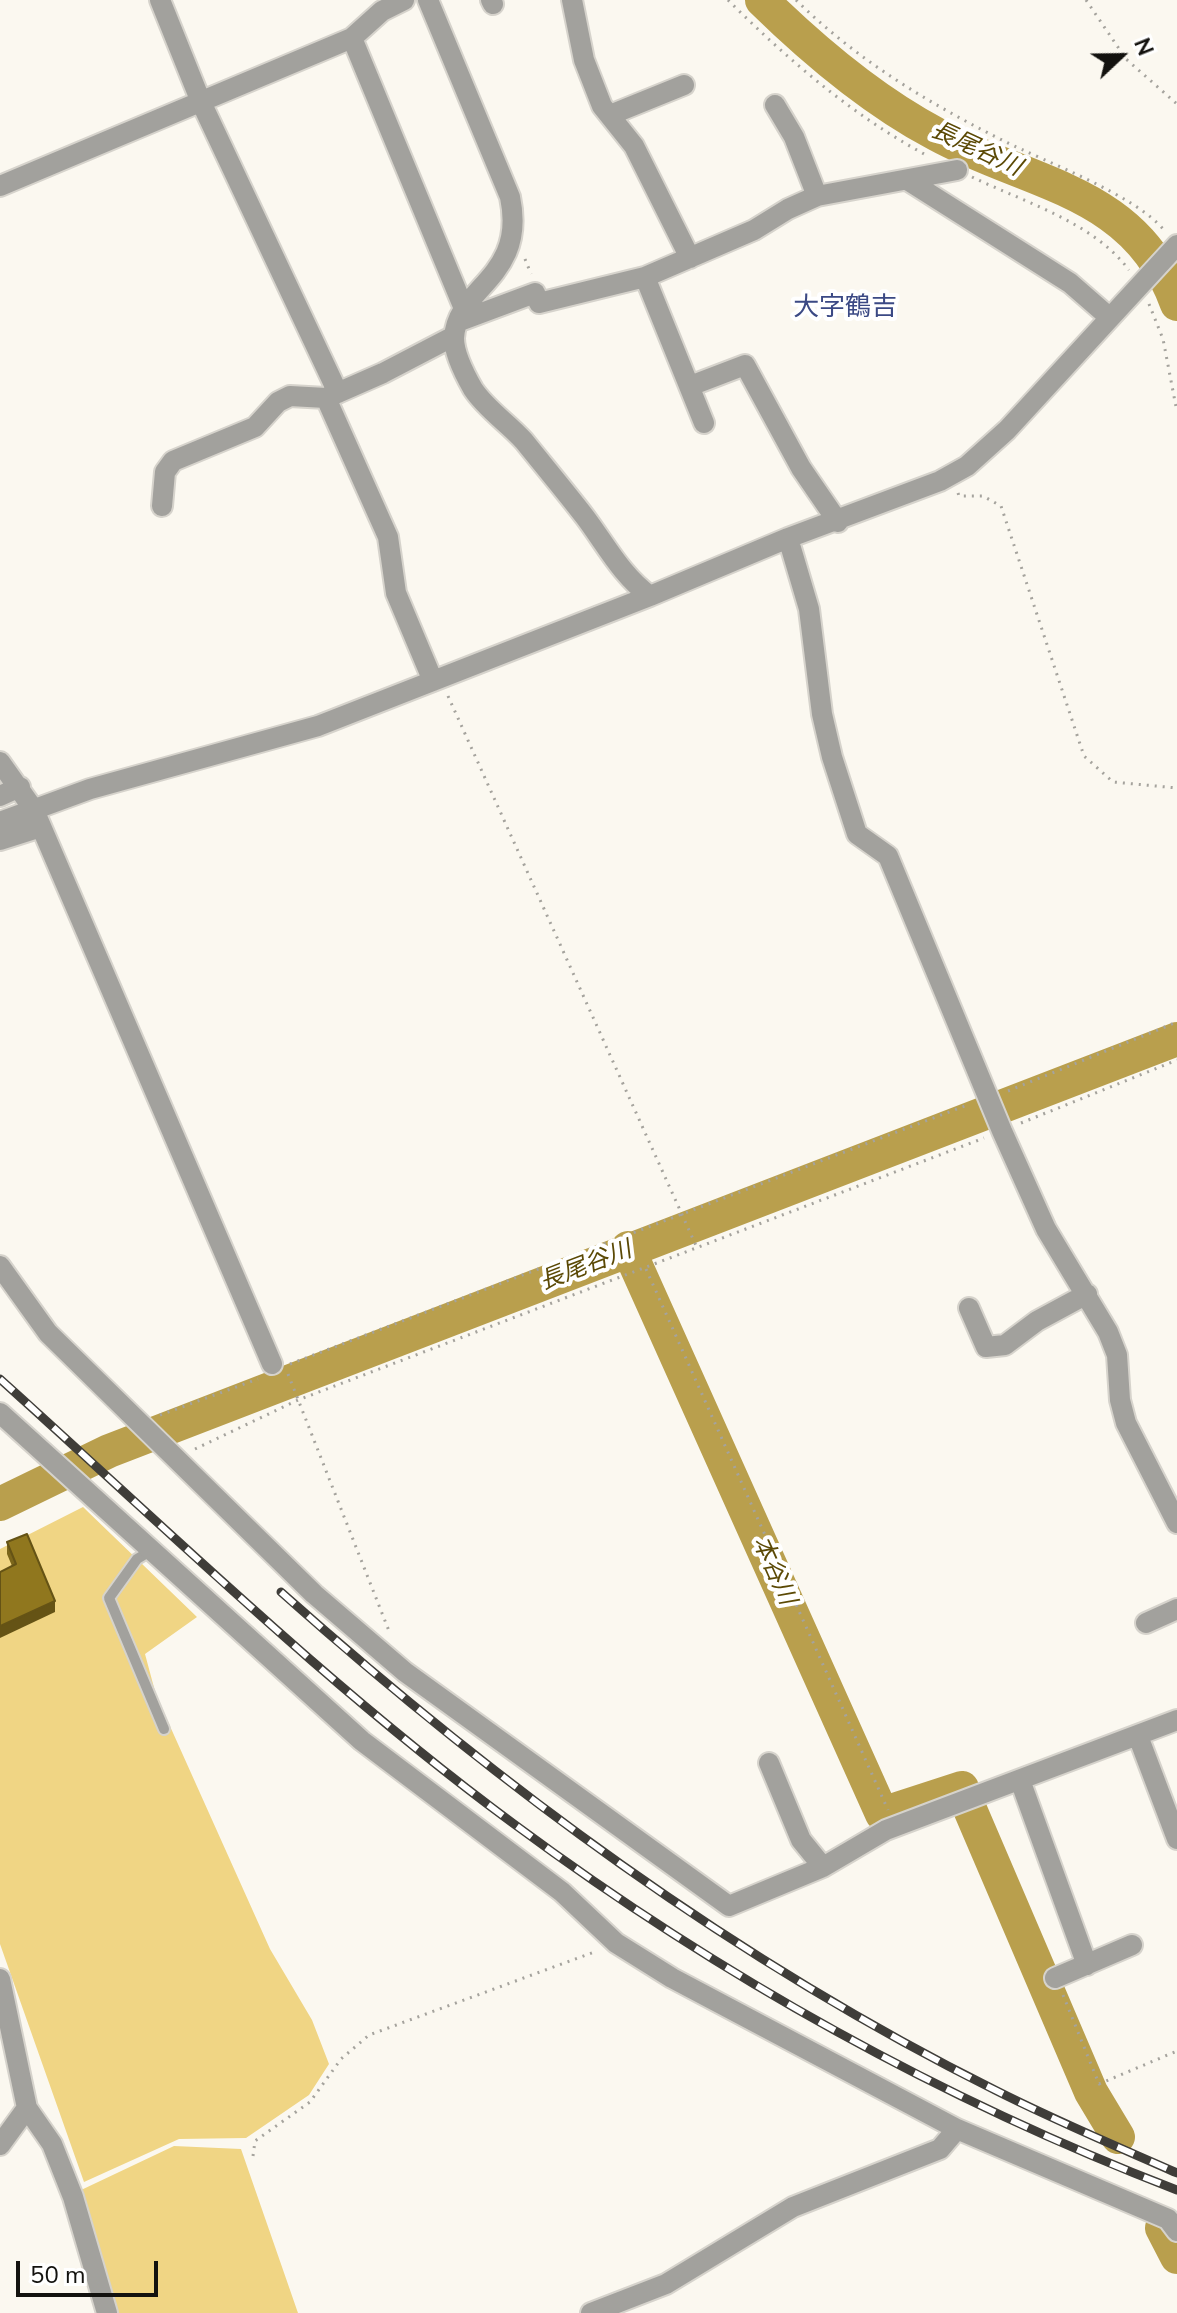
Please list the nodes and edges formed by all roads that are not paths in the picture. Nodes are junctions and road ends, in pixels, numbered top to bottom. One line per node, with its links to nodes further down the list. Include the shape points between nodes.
1 (160, 0): 7 (street)
2 (404, 0): 5 (street, via 382,11)
3 (572, 0): 9 (street, via 584,60)
4 (435, 2): 18 (street, via 514,214 510,247)
5 (352, 38): 7 (street); 18 (street)
6 (684, 85): 9 (street)
7 (201, 102): 12 (street); 20 (street)
8 (775, 105): 13 (street)
9 (610, 115): 15 (street, via 634,146)
10 (957, 170): 11 (street)
11 (909, 181): 13 (street); 17 (street, via 1070,283)
12 (0, 186)
13 (817, 196): 15 (street)
14 (1175, 247): 17 (street)
15 (690, 258): 16 (street)
16 (645, 277): 18 (street, via 539,303 535,293); 19 (street)
17 (1109, 317): 23 (street, via 1007,430 967,466)
18 (460, 323): 20 (street); 25 (street, via 457,351 473,389 521,437 633,584)
19 (690, 386): 21 (street); 23 (street, via 745,365 801,468)
20 (332, 395): 22 (street, via 290,396 255,427 173,461 165,472); 26 (street, via 388,537 396,593)
21 (704, 423)
22 (162, 506)
23 (838, 522): 24 (street)
24 (788, 538): 25 (street); 34 (street, via 809,609 825,734 857,834 888,856 1000,1128 1046,1229)
25 (650, 596): 26 (street)
26 (436, 679): 30 (street, via 318,726 90,789)
27 (0, 762): 28 (street)
28 (20, 787): 29 (street); 30 (street)
29 (0, 796)
30 (37, 819): 31 (street); 32 (street); 36 (street)
31 (0, 822)
32 (0, 840)
33 (0, 1266): 48 (street, via 48,1333 140,1426 314,1594 405,1672 729,1906)
34 (1087, 1294): 35 (street, via 1005,1345 986,1347); 38 (street, via 1117,1355 1126,1423)
35 (969, 1308)
36 (277, 1369)
37 (0, 1413): 39 (street)
38 (1177, 1523)
39 (152, 1550): 43 (lane, via 137,1559 109,1598); 54 (street, via 362,1741 562,1892 616,1943)
40 (1177, 1609): 41 (street)
41 (1146, 1623)
42 (1177, 1720): 44 (street)
43 (164, 1729)
44 (1138, 1736): 46 (street); 47 (street)
45 (769, 1763): 48 (street, via 801,1840)
46 (1020, 1780): 48 (street, via 895,1827); 50 (street)
47 (1177, 1839)
48 (823, 1867)
49 (1132, 1945): 50 (street)
50 (1087, 1965): 51 (street)
51 (1055, 1978)
52 (0, 1979): 53 (street)
53 (27, 2108): 55 (street); 57 (street, via 47,2135 68,2183)
54 (957, 2129): 56 (street, via 1161,2216); 58 (street, via 940,2149 793,2207 666,2284)
55 (0, 2145)
56 (1177, 2231)
57 (107, 2313)
58 (591, 2313)

